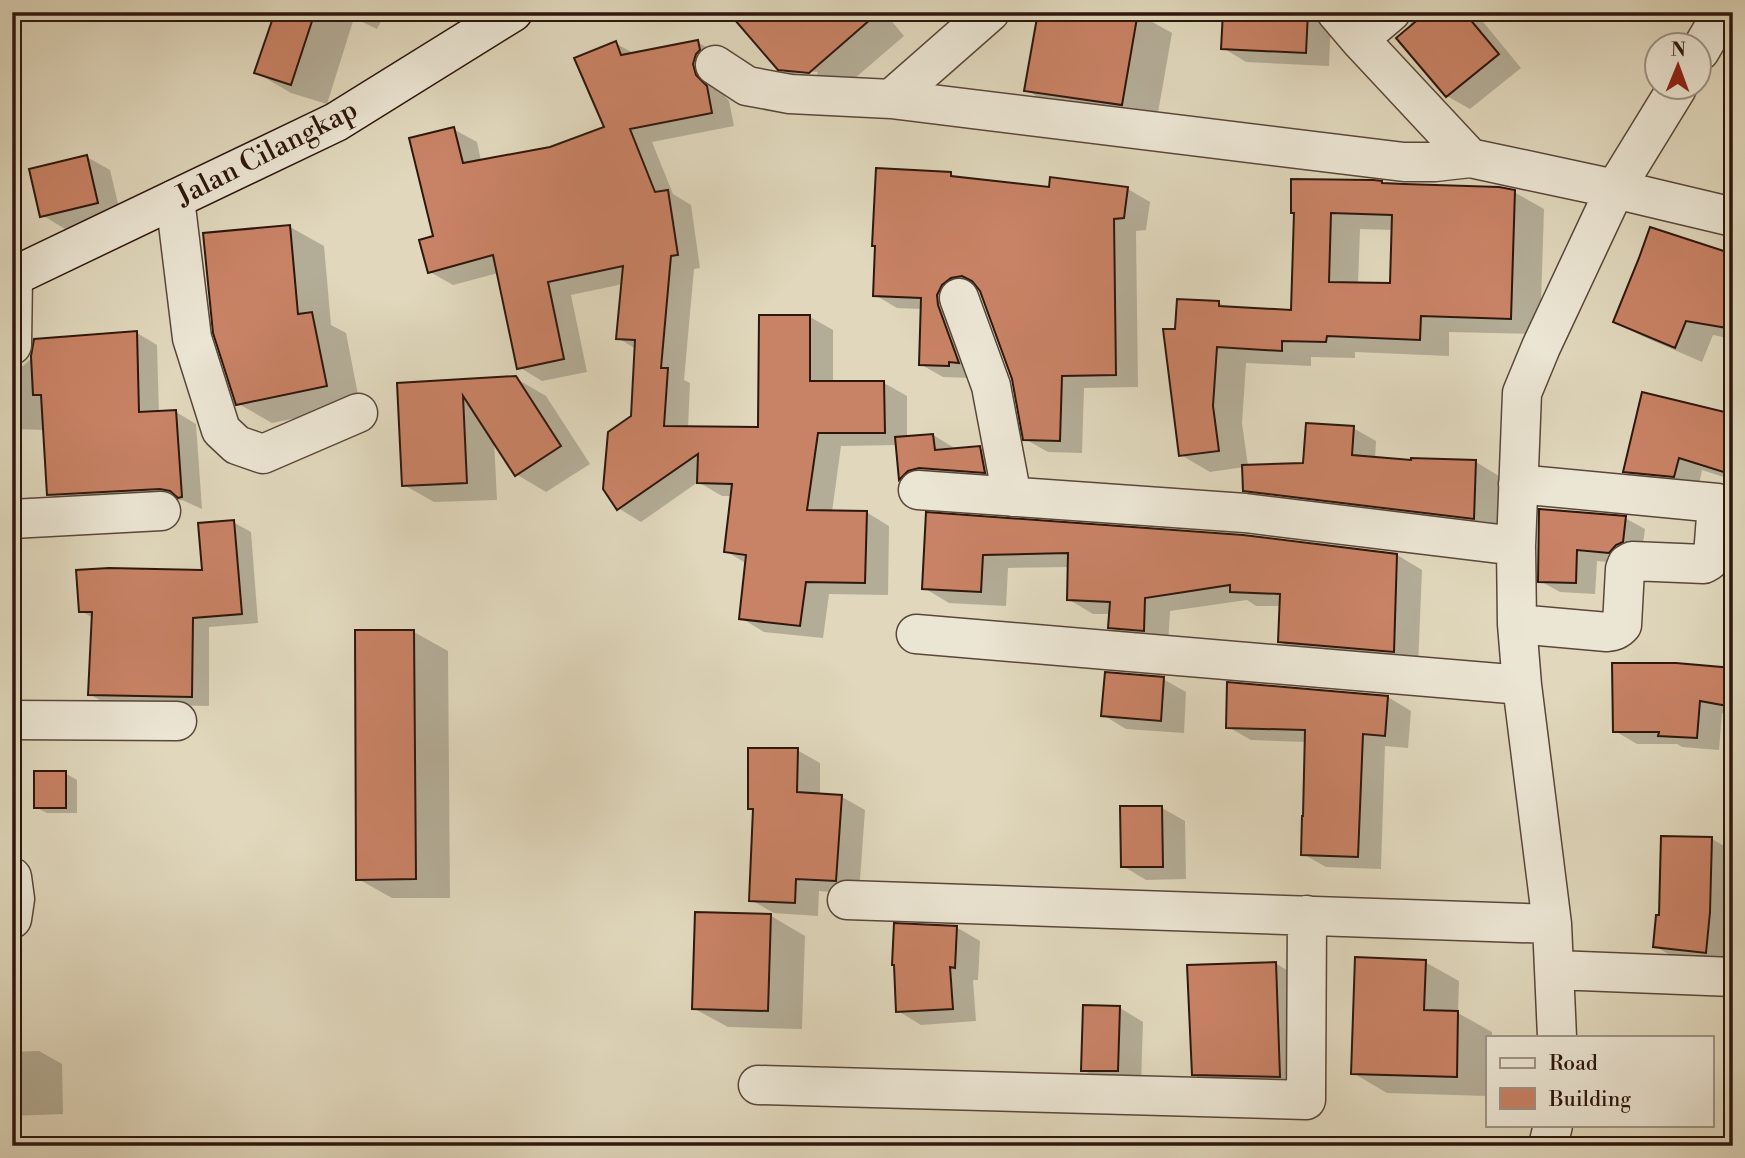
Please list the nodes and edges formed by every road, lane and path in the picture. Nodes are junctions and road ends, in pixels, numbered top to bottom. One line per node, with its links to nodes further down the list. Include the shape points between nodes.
1 (513, 12): 12 (street, Jalan Cilangkap, via 336,122)
2 (990, 12): 8 (street)
3 (1391, 12): 5 (street)
4 (1720, 12): 6 (street)
5 (1347, 26): 10 (street)
6 (1711, 32)
7 (715, 65): 8 (street, via 747,86 790,94)
8 (891, 99): 10 (street, via 1404,162)
9 (1668, 102): 11 (street)
10 (1470, 158): 11 (street)
11 (1615, 189): 13 (street); 18 (street, via 1522,393)
12 (175, 199): 14 (street, Jalan Cilangkap); 17 (street, via 192,338 221,430 237,444 262,454)
13 (1733, 217)
14 (13, 276): 16 (street)
15 (959, 298): 20 (street, via 991,386)
16 (12, 345)
17 (358, 413)
18 (1518, 484): 21 (street); 24 (street)
19 (918, 490): 20 (street)
20 (1013, 497): 24 (street, via 1245,513)
21 (1725, 505): 25 (street, via 1709,561 1627,564 1622,625 1614,631)
22 (161, 510): 23 (street)
23 (12, 519)
24 (1516, 546): 25 (street)
25 (1517, 624): 27 (street)
26 (916, 634): 27 (street)
27 (1522, 685): 34 (street)
28 (12, 720): 29 (street)
29 (177, 721)
30 (12, 877): 33 (street)
31 (847, 900): 32 (street)
32 (1307, 915): 34 (street); 38 (street, via 1306,1100)
33 (12, 919)
34 (1552, 923): 35 (street)
35 (1555, 970): 36 (street); 37 (street)
36 (1733, 977)
37 (1557, 1036)
38 (758, 1086)
39 (1553, 1126): 40 (street)
40 (1548, 1146)

